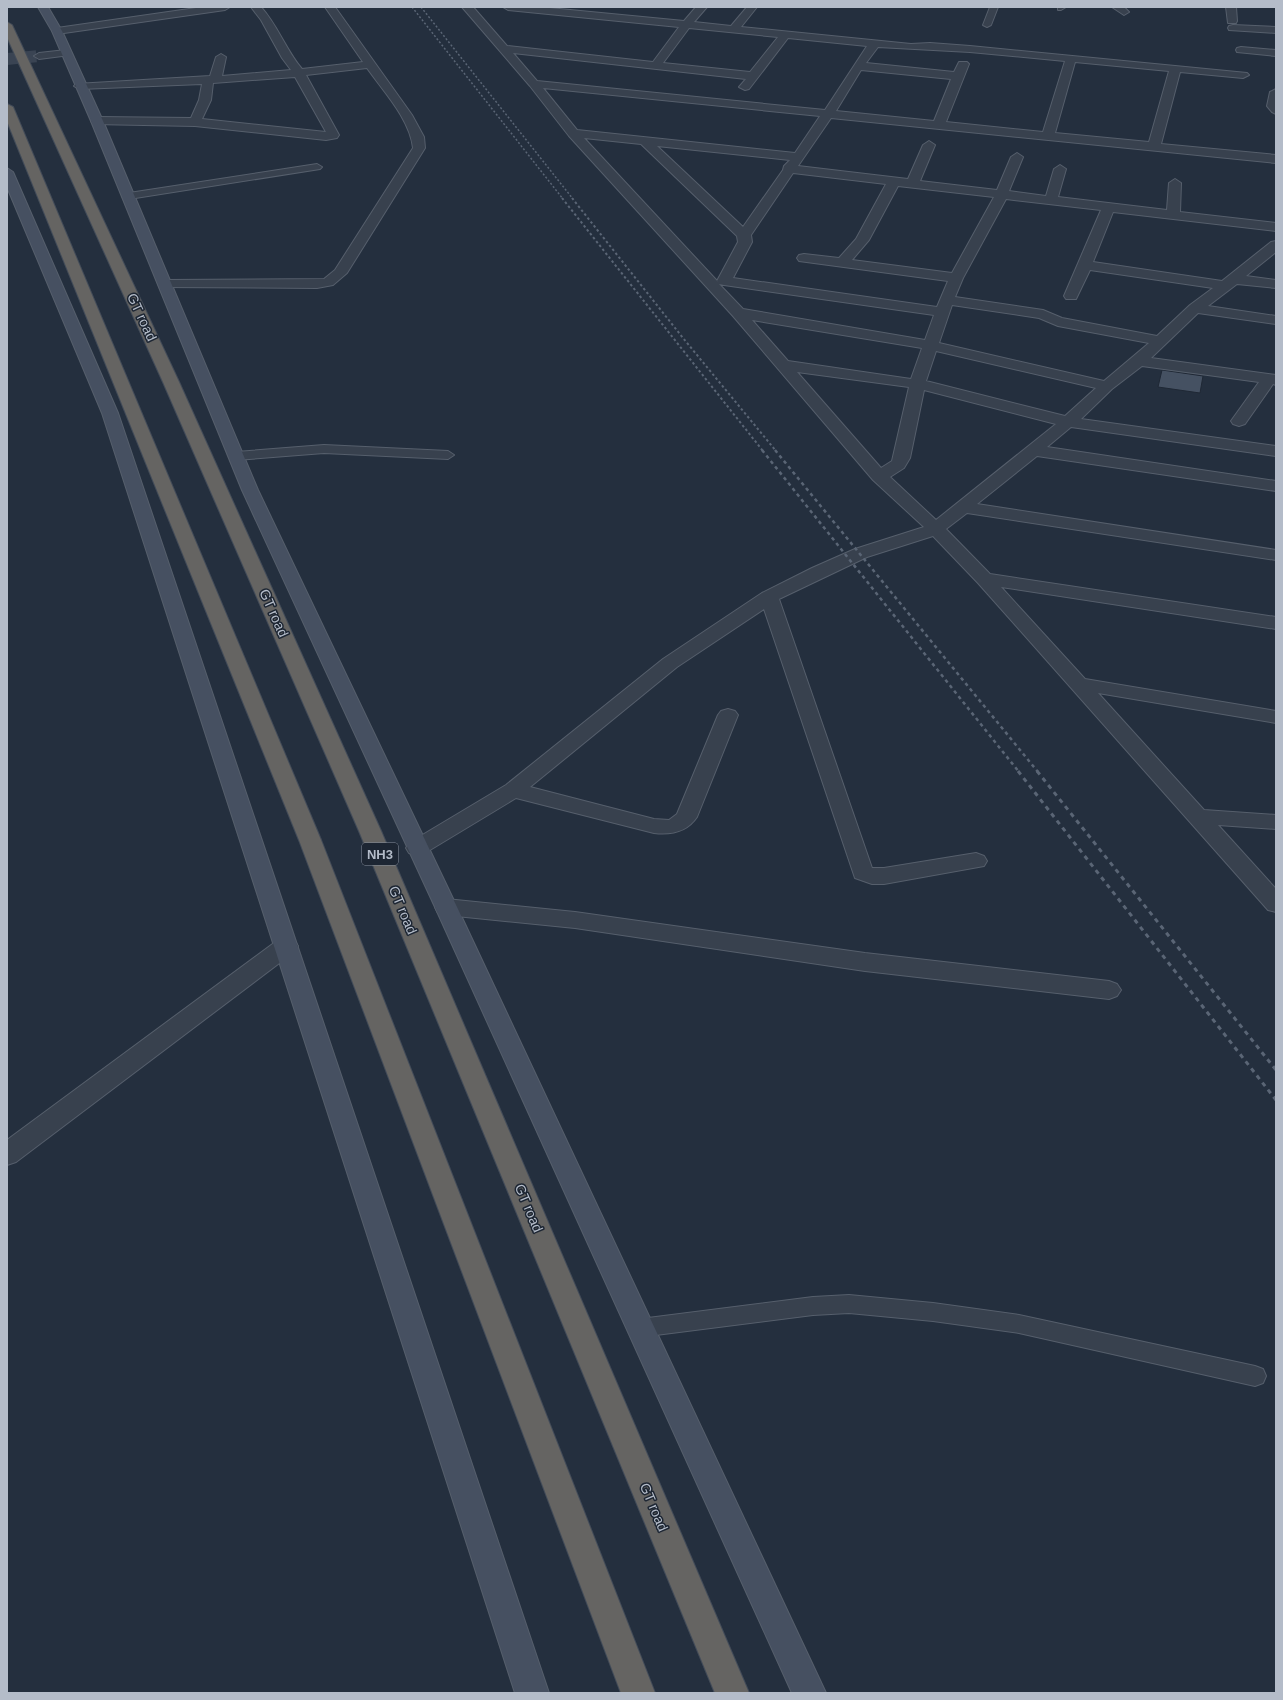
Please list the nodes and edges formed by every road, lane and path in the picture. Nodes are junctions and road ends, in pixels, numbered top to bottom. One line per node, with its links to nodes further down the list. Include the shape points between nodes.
1 (43, 7): 18 (main road)
2 (225, 7): 18 (street)
3 (256, 7): 33 (street)
4 (330, 7): 29 (street)
5 (467, 7): 21 (street)
6 (512, 7): 11 (street); 15 (street, via 511,17)
7 (702, 7): 13 (street)
8 (752, 7): 16 (street)
9 (994, 7): 14 (lane)
10 (1231, 7): 17 (street, via 1233,25)
11 (593, 11): 13 (street)
12 (7, 25): 121 (highway, GT road / NH3, via 172,382 370,831)
13 (686, 25): 16 (street); 30 (street)
14 (988, 25)
15 (629, 29)
16 (734, 30): 19 (street)
17 (1276, 30)
18 (57, 31): 24 (main road)
19 (786, 35): 20 (street); 35 (street)
20 (875, 44): 22 (street, via 911,48 930,46); 31 (street)
21 (502, 48): 30 (street); 38 (street)
22 (970, 49): 28 (street); 36 (street)
23 (1241, 50): 25 (street)
24 (66, 53): 26 (street); 39 (main road)
25 (1276, 53)
26 (39, 56)
27 (221, 57): 37 (street)
28 (1071, 59): 32 (street); 49 (street)
29 (370, 64): 33 (street); 76 (street, via 406,115 418,138 419,148 334,279 317,284)
30 (656, 65): 35 (street)
31 (858, 66): 36 (street); 44 (street)
32 (1176, 68): 34 (street); 52 (street)
33 (299, 73): 37 (street); 46 (street, via 334,134)
34 (1244, 75)
35 (753, 76): 41 (street)
36 (957, 76): 47 (street)
37 (212, 80): 39 (street); 46 (street)
38 (534, 84): 41 (street); 48 (street)
39 (80, 86): 45 (main road)
40 (1276, 92): 43 (street, via 1273,106)
41 (733, 105): 44 (street)
42 (7, 107): 120 (highway, via 310,840)
43 (1276, 110)
44 (828, 114): 47 (street); 54 (street)
45 (97, 121): 46 (street); 64 (main road)
46 (195, 122)
47 (939, 124): 49 (street)
48 (573, 133): 50 (street); 81 (street)
49 (1048, 135): 52 (street)
50 (644, 140): 54 (street); 69 (street)
51 (929, 145): 61 (street)
52 (1154, 146): 55 (street)
53 (1017, 157): 63 (street)
54 (796, 158): 57 (street)
55 (1276, 159)
56 (317, 167): 64 (lane)
57 (788, 169): 60 (street); 69 (street)
58 (1060, 169): 65 (street)
59 (7, 172): 114 (main road, via 110,413)
60 (894, 181): 61 (street); 72 (street, via 862,240)
61 (913, 183): 63 (street)
62 (1175, 183): 67 (street)
63 (1002, 194): 65 (street); 74 (street)
64 (129, 196): 76 (main road)
65 (1051, 200): 66 (street)
66 (1109, 206): 67 (street); 73 (street)
67 (1173, 213): 68 (street)
68 (1276, 226)
69 (744, 235): 79 (street, via 745,242 724,281)
70 (1274, 248): 75 (street)
71 (804, 258): 72 (street)
72 (842, 264): 74 (street)
73 (1085, 266): 75 (street); 78 (street)
74 (956, 278): 79 (street)
75 (1229, 283): 77 (street); 80 (street)
76 (165, 284): 95 (main road)
77 (1276, 284)
78 (1071, 296)
79 (945, 306): 83 (street, via 1031,312 1043,314 1058,322); 84 (street)
80 (1195, 308): 82 (street); 83 (street)
81 (738, 313): 84 (street); 86 (street)
82 (1276, 320)
83 (1160, 341): 85 (street)
84 (930, 345): 88 (street); 89 (street)
85 (1139, 361): 87 (street); 89 (street)
86 (783, 365): 88 (street); 96 (street)
87 (1273, 379): 90 (street)
88 (917, 384): 91 (street); 96 (street, via 902,458 898,464)
89 (1107, 386): 91 (street)
90 (1239, 421)
91 (1068, 422): 92 (street); 93 (street)
92 (1032, 450): 97 (street); 98 (street)
93 (1276, 451)
94 (448, 455): 95 (lane, via 324,449)
95 (236, 456): 110 (main road)
96 (879, 476): 99 (street)
97 (1276, 486)
98 (962, 506): 99 (street); 100 (street)
99 (936, 529): 101 (street); 102 (street, via 861,553)
100 (1276, 555)
101 (984, 579): 103 (street); 104 (street)
102 (769, 597): 107 (street, via 670,663); 111 (street, via 862,873 884,876)
103 (1276, 623)
104 (1077, 684): 106 (street); 108 (street)
105 (728, 715): 107 (street, via 686,817 679,825 668,828 654,826)
106 (1276, 717)
107 (513, 790): 110 (street)
108 (1198, 817): 109 (street); 112 (street)
109 (1276, 822)
110 (417, 848): 113 (main road)
111 (976, 861)
112 (1276, 904)
113 (446, 908): 115 (street, via 575,920 865,962); 117 (main road)
114 (286, 946): 116 (street); 119 (main road)
115 (1109, 990)
116 (7, 1154)
117 (640, 1328): 118 (lane, via 813,1306 849,1304 1019,1324); 122 (main road)
118 (1255, 1376)
119 (532, 1693)
120 (638, 1693)
121 (732, 1693)
122 (809, 1693)

